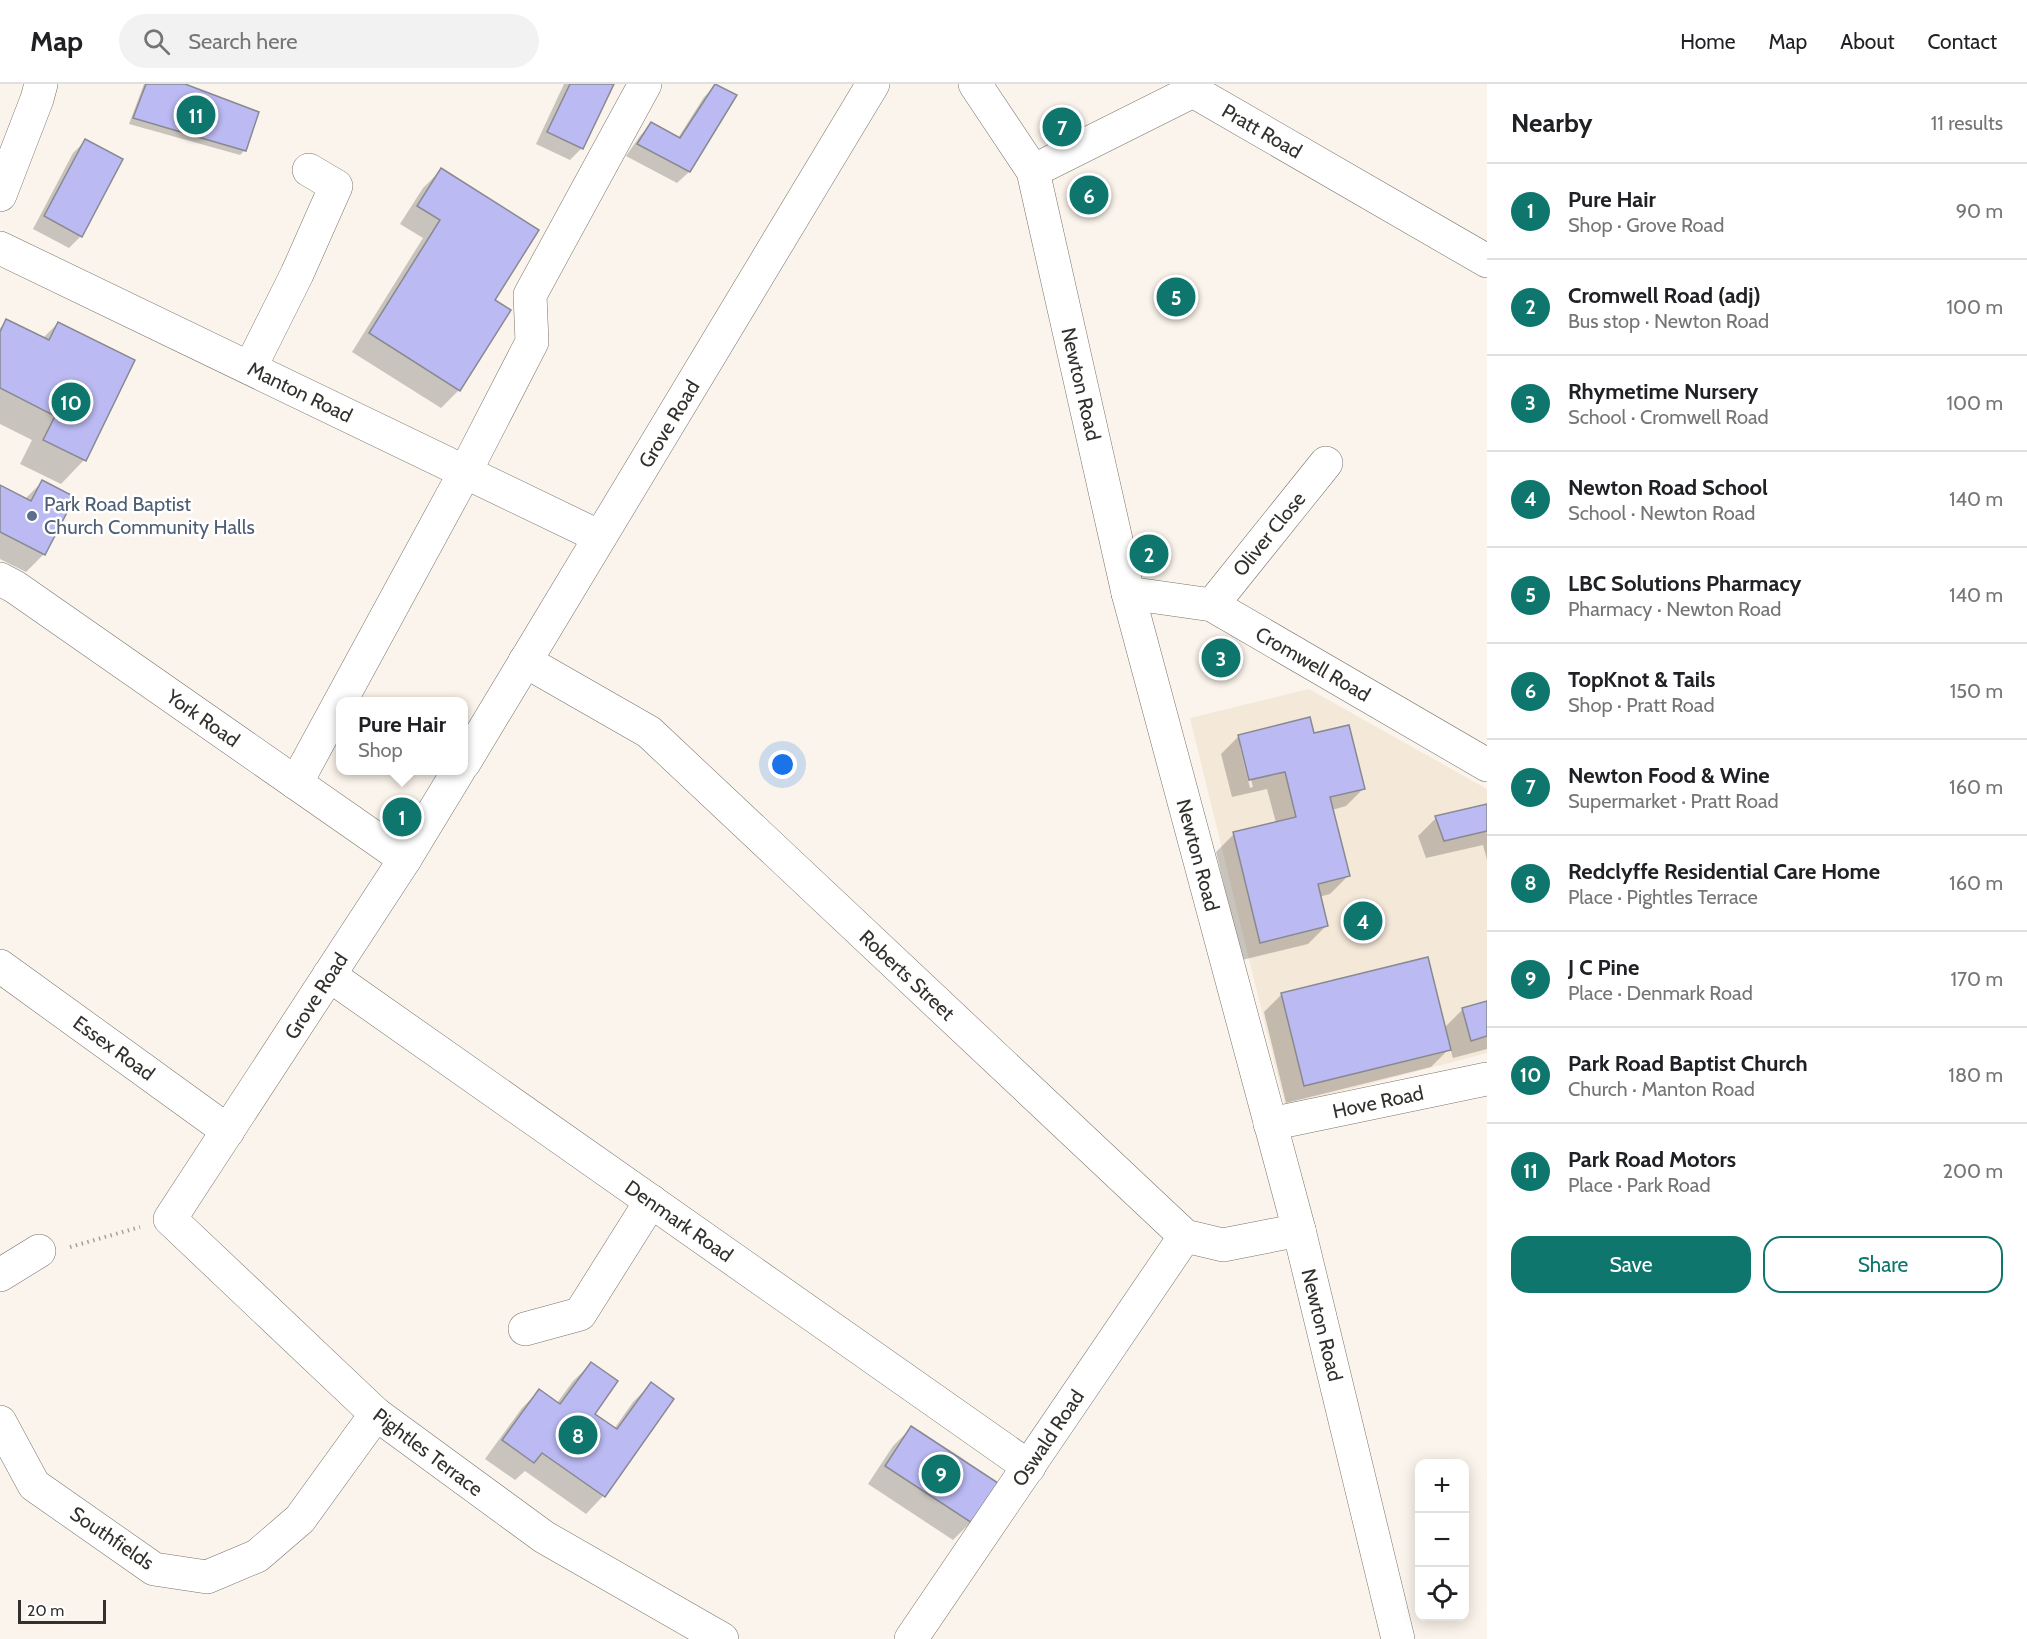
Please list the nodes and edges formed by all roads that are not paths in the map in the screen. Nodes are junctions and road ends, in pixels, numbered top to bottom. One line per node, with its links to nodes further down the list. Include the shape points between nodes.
1 (41, 84): 7 (street)
2 (645, 84): 12 (street, via 530,295 532,342)
3 (873, 84): 13 (street, Grove Road)
4 (975, 84): 6 (street, Newton Road)
5 (309, 170): 10 (street, via 336,186)
6 (1033, 171): 9 (street, Pratt Road, via 1193,91); 15 (street, Newton Road)
7 (0, 195)
8 (0, 248): 10 (street, Manton Road)
9 (1487, 261)
10 (250, 368): 12 (street, Manton Road)
11 (1326, 463): 16 (street, Oliver Close)
12 (465, 472): 13 (street, Manton Road); 18 (street)
13 (600, 537): 17 (street, Grove Road)
14 (0, 579): 23 (street, York Road)
15 (1128, 593): 16 (street, Cromwell Road); 28 (street, Newton Road)
16 (1212, 605): 21 (street, Cromwell Road)
17 (525, 661): 20 (street, Grove Road); 33 (street, Roberts Street, via 649,732)
18 (343, 697)
19 (336, 709): 23 (street)
20 (468, 756)
21 (1486, 764)
22 (457, 775): 24 (street, Grove Road)
23 (296, 783): 24 (street, York Road)
24 (405, 859): 26 (street, Grove Road)
25 (0, 966): 29 (street, Essex Road)
26 (329, 975): 29 (street, Grove Road); 30 (street, Denmark Road)
27 (1487, 1079): 28 (street, Hove Road)
28 (1270, 1124): 32 (street, Newton Road)
29 (228, 1131): 31 (street, Grove Road)
30 (651, 1201): 36 (street, via 580,1314); 39 (street, Denmark Road)
31 (170, 1219): 37 (street, Pightles Terrace)
32 (1299, 1230): 33 (street, Roberts Street, via 1223,1245); 42 (street, Newton Road)
33 (1185, 1236): 39 (street, Oswald Road)
34 (39, 1251): 35 (street)
35 (0, 1275)
36 (525, 1329)
37 (376, 1414): 38 (street, Southfields, via 300,1518 257,1556 207,1577 154,1569 34,1485); 41 (street, Pightles Terrace, via 544,1537)
38 (0, 1422)
39 (1029, 1467): 40 (street, Oswald Road)
40 (915, 1638)
41 (722, 1639)
42 (1398, 1639)

